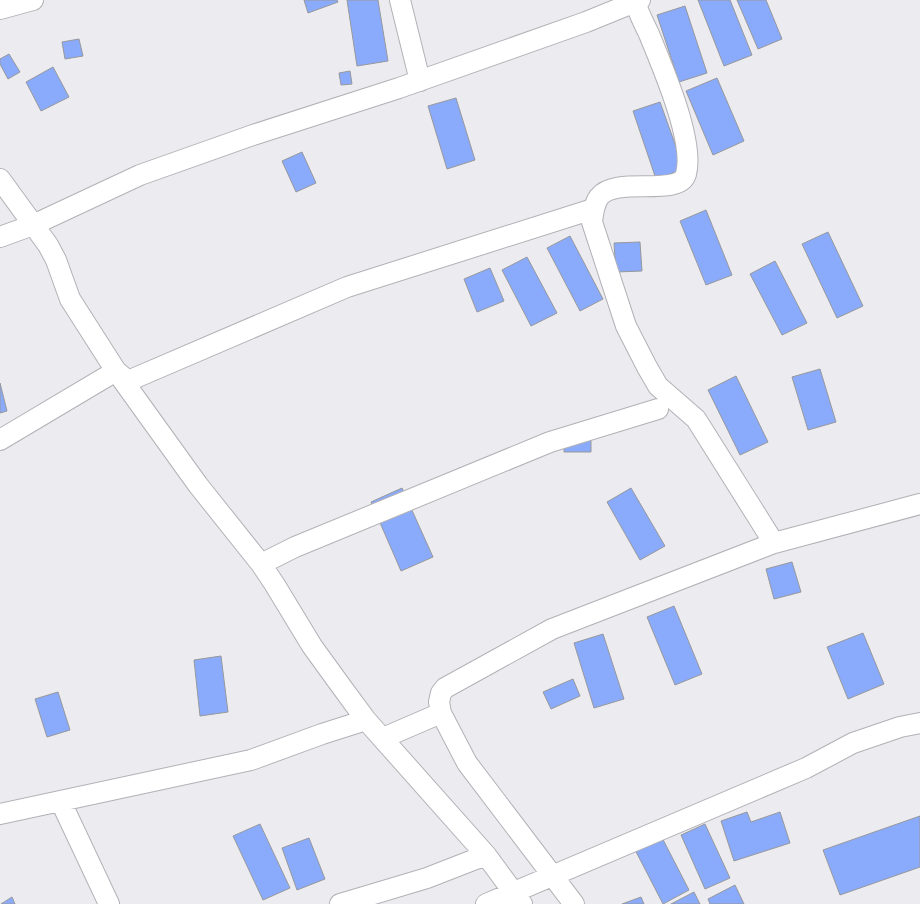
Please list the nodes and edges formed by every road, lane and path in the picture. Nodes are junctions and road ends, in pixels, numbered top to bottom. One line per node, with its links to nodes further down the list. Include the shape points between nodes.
1 (33, 0): 4 (street)
2 (400, 0): 5 (street)
3 (637, 1): 5 (street, via 586,22); 7 (street, via 678,111 686,142 686,175 680,183 669,186 642,185 612,189 600,195)
4 (0, 9)
5 (420, 81): 8 (street, via 140,175)
6 (0, 179): 8 (street)
7 (593, 209): 10 (street, via 347,287 128,381); 14 (street, via 592,222 626,326 658,386 696,420)
8 (33, 225): 9 (street); 10 (street, via 48,244 70,299)
9 (0, 238)
10 (116, 372): 12 (street); 15 (street, via 198,485)
11 (658, 409): 15 (street, via 550,442 295,547)
12 (0, 440)
13 (920, 504): 14 (street)
14 (774, 543): 16 (street, via 552,629 444,688 439,702)
15 (261, 564): 17 (street, via 312,646)
16 (441, 713): 19 (street); 24 (street, via 467,763)
17 (366, 720): 19 (street); 21 (street, via 252,760)
18 (920, 723): 28 (street, via 853,743 806,768)
19 (383, 738): 23 (street)
20 (779, 767): 24 (street, via 643,830 500,897 493,901 486,904 500,897 508,894)
21 (61, 802): 22 (street); 26 (street)
22 (0, 814)
23 (486, 855): 25 (street); 27 (street, via 427,878)
24 (551, 874): 25 (street); 29 (street)
25 (518, 899)
26 (109, 904)
27 (340, 904)
28 (486, 904)
29 (574, 904)

